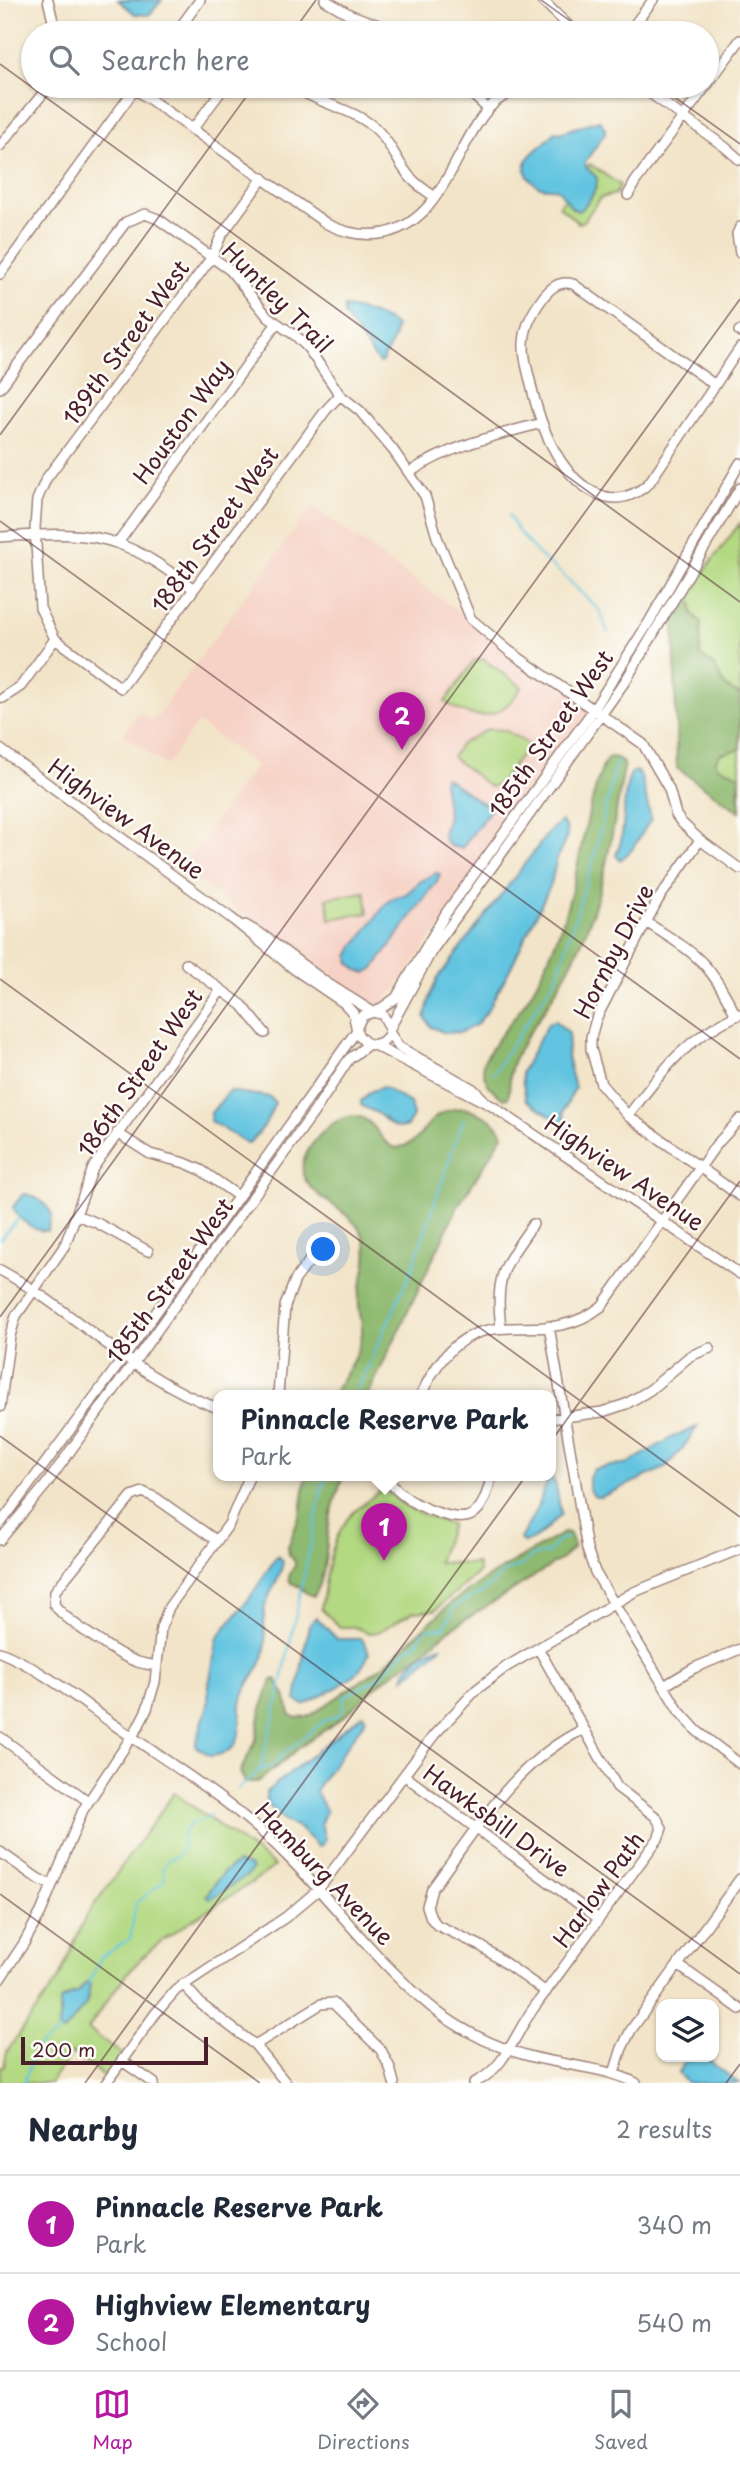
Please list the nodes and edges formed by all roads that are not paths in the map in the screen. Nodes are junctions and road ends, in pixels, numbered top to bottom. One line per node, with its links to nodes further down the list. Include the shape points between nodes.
1 (48, 0): 6 (street)
2 (200, 0): 7 (street)
3 (325, 0): 8 (street)
4 (542, 0): 9 (street)
5 (653, 0): 10 (street)
6 (53, 21)
7 (185, 21)
8 (368, 21)
9 (564, 21)
10 (637, 21)
11 (740, 40): 12 (street)
12 (719, 68)
13 (39, 98): 25 (street)
14 (127, 98): 33 (street)
15 (150, 98): 24 (street)
16 (216, 98): 24 (street)
17 (313, 98): 29 (street, via 370,124 388,141 411,178)
18 (476, 98): 22 (street)
19 (502, 98): 22 (street)
20 (657, 98): 23 (street)
21 (697, 98): 23 (street)
22 (488, 109): 29 (street)
23 (683, 117): 26 (street); 28 (street)
24 (192, 130): 27 (street)
25 (0, 146)
26 (740, 160)
27 (263, 178): 29 (street, via 327,224 361,234 403,226); 32 (street, 189th Street West, via 221,236)
28 (628, 195)
29 (435, 197)
30 (740, 227): 31 (street)
31 (740, 253)
32 (212, 257): 34 (street, Huntley Trail, via 241,281); 37 (street, Huntley Trail, via 152,215 125,222); 43 (street, 189th Street West, via 46,479 37,500)
33 (0, 274)
34 (277, 323): 38 (street, Huntley Trail, via 309,348); 45 (street, Houston Way)
35 (740, 348): 36 (street)
36 (715, 385): 39 (street, via 649,483 631,496 610,498 587,489 558,457); 39 (street, via 580,286 562,283 549,290 536,308 524,339)
37 (0, 388)
38 (340, 395): 41 (street, Huntley Trail); 46 (street, 188th Street West)
39 (542, 423): 41 (street, via 481,439)
40 (740, 463): 49 (street, 185th Street West)
41 (410, 472): 49 (street, Huntley Trail, via 425,496 471,619)
42 (740, 488): 49 (street, 185th Street West, via 645,648)
43 (36, 535): 44 (street); 45 (street); 47 (street, 189th Street West, via 40,608)
44 (0, 537)
45 (118, 543): 46 (street, via 148,557)
46 (194, 589): 47 (street, 188th Street West, via 121,688)
47 (55, 639): 48 (street, via 21,686)
48 (3, 698)
49 (598, 712): 51 (street, via 643,744 669,789 676,815); 57 (street, 185th Street West, via 446,914 396,998); 60 (street, 185th Street West, via 431,952)
50 (0, 749): 53 (street, Highview Avenue)
51 (700, 839): 52 (street); 54 (street, Hornby Drive)
52 (740, 869)
53 (231, 918): 57 (street, Highview Avenue); 59 (street, Highview Avenue, via 344,1003)
54 (646, 922): 58 (street, via 700,958); 64 (street, Hornby Drive, via 591,1037 601,1084)
55 (186, 964): 56 (street)
56 (221, 989): 61 (street, via 245,1008); 66 (street, 186th Street West)
57 (375, 1012): 59 (street, via 362,1016); 60 (street, Highview Avenue, via 386,1017)
58 (738, 1015): 64 (street, via 676,1055)
59 (357, 1028): 62 (street, Highview Avenue, via 361,1039); 68 (street, 185th Street West)
60 (390, 1030): 62 (street, via 382,1042); 63 (street, Highview Avenue, via 399,1046)
61 (265, 1033)
62 (372, 1045): 63 (street, Highview Avenue); 82 (street, 185th Street West, via 349,1059)
63 (487, 1102): 71 (street, Highview Avenue)
64 (628, 1116): 67 (street, Hornby Drive)
65 (740, 1119): 67 (street)
66 (117, 1133): 68 (street, via 150,1154 201,1170); 70 (street, 186th Street West, via 90,1174)
67 (699, 1168): 69 (street, Hornby Drive); 71 (street)
68 (238, 1196): 81 (street, 185th Street West)
69 (740, 1196)
70 (76, 1215): 73 (street); 77 (street, 186th Street West, via 65,1245)
71 (664, 1220): 76 (street, Highview Avenue); 78 (street, via 602,1306 576,1321)
72 (533, 1224): 79 (street, via 501,1276)
73 (148, 1251)
74 (310, 1260): 83 (street, via 291,1287 283,1314)
75 (0, 1270): 77 (street)
76 (740, 1274)
77 (33, 1290): 81 (street); 86 (street, 186th Street West, via 13,1322)
78 (550, 1326): 79 (street); 87 (street)
79 (501, 1327): 84 (street, via 471,1335 452,1348)
80 (710, 1348): 87 (street, via 690,1356 626,1404)
81 (125, 1356): 82 (street); 92 (street, 185th Street West)
82 (134, 1362): 85 (street, via 182,1394); 93 (street, 185th Street West)
83 (279, 1390)
84 (424, 1390)
85 (213, 1406)
86 (0, 1407)
87 (564, 1417): 88 (street); 96 (street, via 587,1549)
88 (556, 1418)
89 (247, 1481): 94 (street)
90 (389, 1481): 91 (street, via 411,1501 461,1518 479,1509)
91 (490, 1481)
92 (0, 1524)
93 (0, 1540)
94 (216, 1542): 100 (street, via 169,1607); 100 (street, via 156,1498 139,1492 55,1591 54,1604 63,1615 123,1656)
95 (740, 1549): 96 (street)
96 (613, 1604): 97 (street); 101 (street)
97 (538, 1648): 102 (street, Harlow Path); 106 (street, via 475,1690)
98 (740, 1649): 101 (street)
99 (0, 1652): 104 (street, Hamburg Avenue, via 35,1670)
100 (156, 1665): 104 (street, via 151,1700)
101 (664, 1686): 105 (street, via 693,1727)
102 (583, 1729): 108 (street, via 526,1767); 113 (street, Harlow Path, via 617,1787 656,1817 662,1828)
103 (0, 1737): 107 (street)
104 (131, 1737): 107 (street); 112 (street, Hamburg Avenue, via 250,1821)
105 (740, 1764)
106 (405, 1776): 108 (street, Hawksbill Drive); 112 (street)
107 (88, 1801): 111 (street)
108 (477, 1829): 113 (street, Hawksbill Drive); 118 (street, via 430,1893 429,1914 437,1924 481,1946)
109 (0, 1852): 111 (street)
110 (740, 1879): 114 (street)
111 (51, 1885): 115 (street, via 33,1928)
112 (318, 1890): 117 (street, via 286,1917); 121 (street, Hamburg Avenue, via 422,1999 463,2029)
113 (599, 1919): 118 (street, Harlow Path)
114 (678, 1965): 119 (street); 123 (street, via 625,2039)
115 (3, 1967): 116 (street)
116 (0, 1979)
117 (183, 1984): 120 (street, via 202,2005); 122 (street)
118 (545, 1993): 121 (street, Harlow Path)
119 (740, 2009)
120 (255, 2045): 126 (street); 127 (street, via 321,2004 333,2003 381,2050)
121 (509, 2050): 123 (street, Hamburg Avenue); 128 (street, Harlow Path, via 497,2067)
122 (122, 2061): 124 (street); 125 (street)
123 (614, 2073): 129 (street, Hamburg Avenue)
124 (106, 2083)
125 (154, 2083)
126 (286, 2083)
127 (394, 2083)
128 (474, 2083)
129 (636, 2083)

